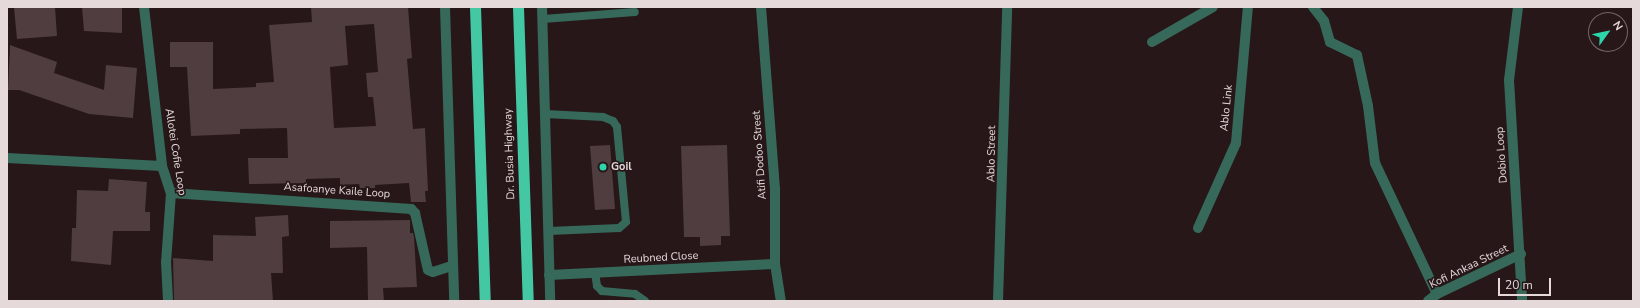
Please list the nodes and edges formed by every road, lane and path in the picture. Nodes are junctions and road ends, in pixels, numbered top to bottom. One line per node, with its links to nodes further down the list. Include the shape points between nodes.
1 (144, 7): 17 (street, Allotei Cofie Loop)
2 (445, 7): 23 (street)
3 (475, 7): 29 (highway)
4 (518, 7): 30 (highway, Dr. Busia Highway)
5 (542, 7): 13 (street)
6 (761, 7): 22 (street, Atifi Dodoo Street, via 775,188)
7 (1007, 7): 34 (street, Ablo Street)
8 (1213, 7): 14 (street)
9 (1248, 7): 19 (street, Ablo Link, via 1236,143)
10 (1313, 7): 26 (street, via 1324,21 1330,42 1357,55 1368,106 1375,163)
11 (1518, 7): 21 (street, Dobio Loop, via 1509,80)
12 (635, 12): 13 (lane)
13 (543, 18): 15 (street)
14 (1152, 42)
15 (546, 114): 20 (street); 20 (lane, via 603,117 613,121 617,127 626,222 619,228)
16 (7, 158): 17 (street)
17 (162, 166): 18 (street, Allotei Cofie Loop)
18 (171, 193): 23 (street, Asafoanye Kaile Loop, via 411,209 415,213 428,270 433,272); 27 (street, Allotei Cofie Loop, via 166,262)
19 (1198, 228)
20 (549, 231): 25 (street)
21 (1521, 254): 26 (street, Kofi Ankaa Street); 36 (street, Dobio Loop)
22 (775, 264): 24 (street, Reubned Close); 33 (street, Atifi Dodoo Street)
23 (452, 266): 28 (street)
24 (595, 273): 25 (street, Reubned Close); 32 (lane, via 597,286 602,291 635,294)
25 (549, 275): 31 (street)
26 (1437, 294): 35 (street, Kofi Ankaa Street)
27 (168, 301)
28 (454, 301)
29 (485, 301)
30 (528, 301)
31 (550, 301)
32 (645, 301)
33 (781, 301)
34 (998, 301)
35 (1428, 301)
36 (1522, 301)

